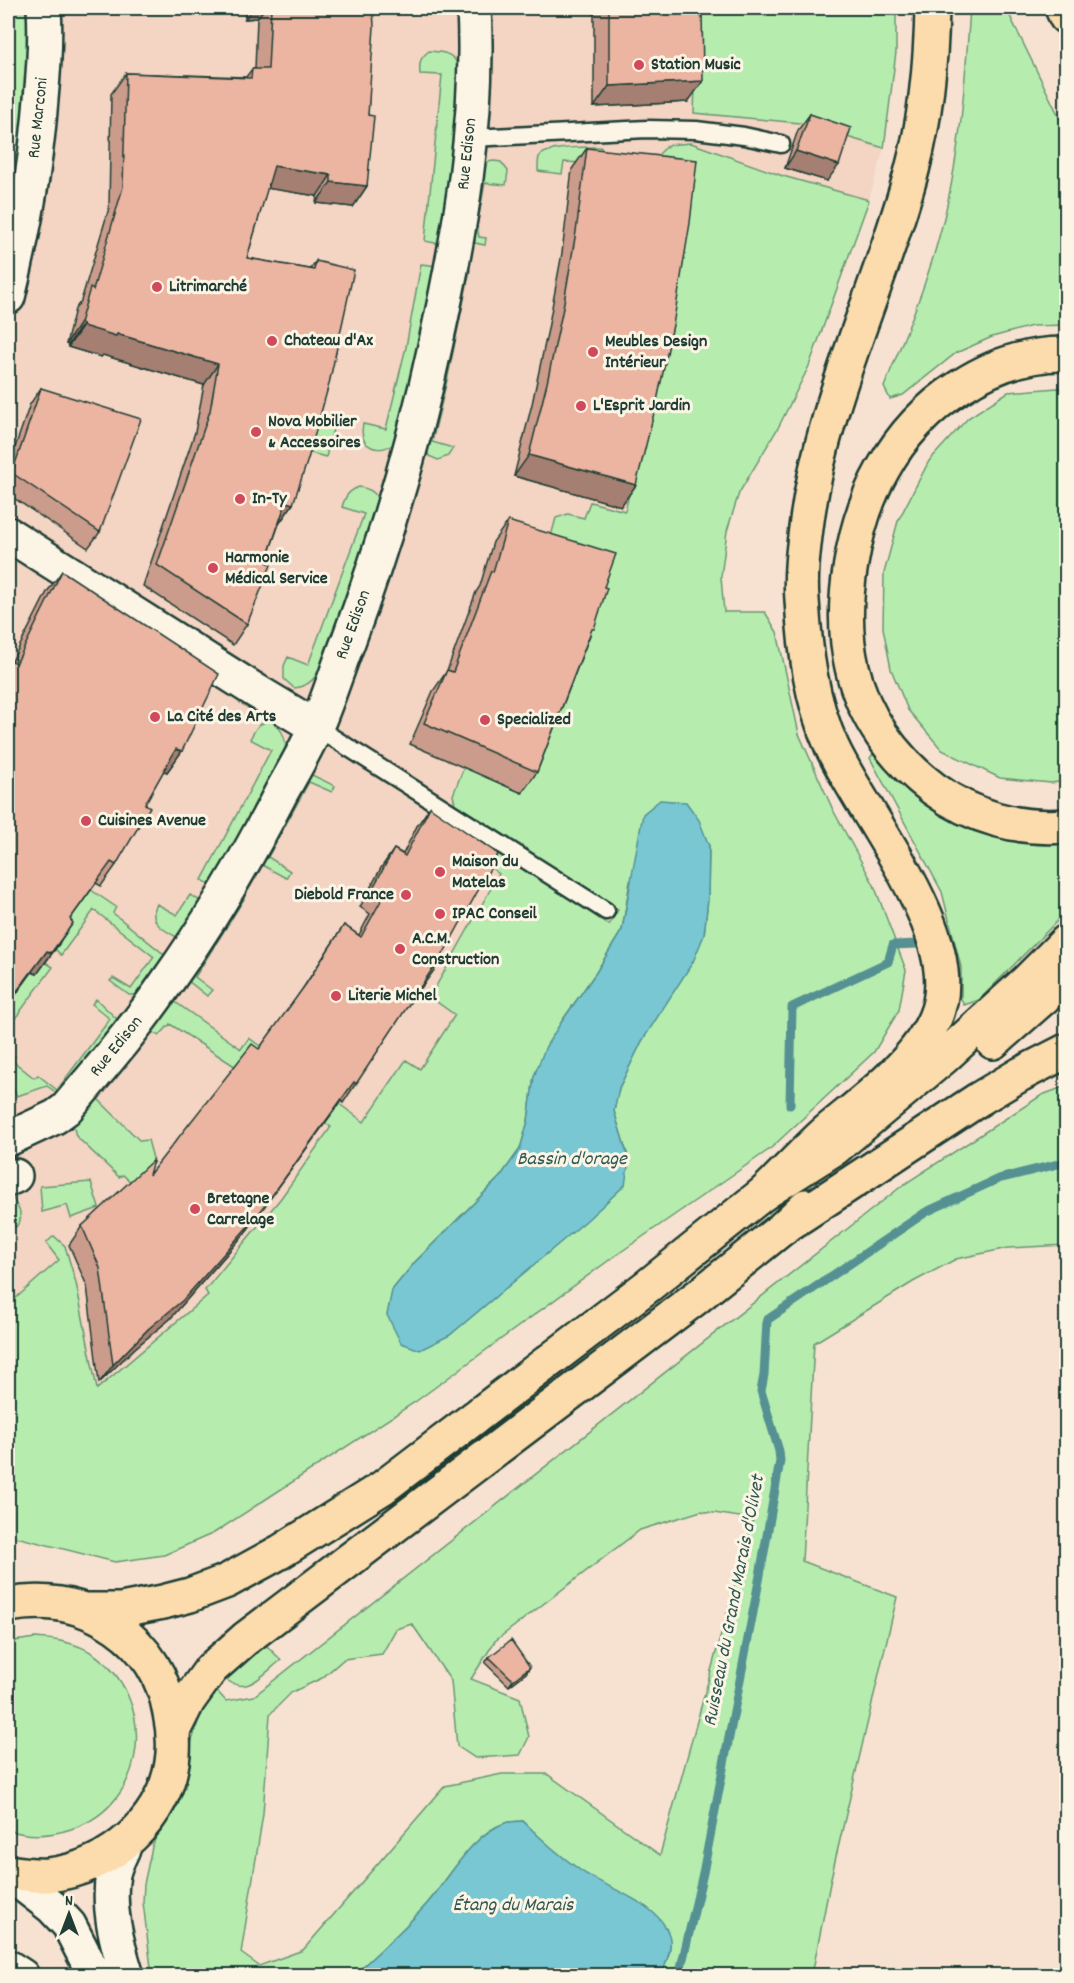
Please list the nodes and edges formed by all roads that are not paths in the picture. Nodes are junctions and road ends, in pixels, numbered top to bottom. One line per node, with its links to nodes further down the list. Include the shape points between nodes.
1 (44, 8): 8 (street, Rue Marconi, via 45,57 39,124)
2 (474, 8): 6 (street, Rue Edison)
3 (932, 8): 18 (main road, via 924,113 912,169 821,442 809,504 802,596 806,652 816,699 832,746 923,910 940,958 940,1004 932,1027 919,1046)
4 (1062, 8): 5 (main road)
5 (1066, 17)
6 (471, 138): 7 (lane, via 647,129 696,130); 11 (street, Rue Edison, via 454,257 404,474 376,568)
7 (781, 144)
8 (8, 297)
9 (1066, 354): 12 (main road, via 1015,360 983,373 950,393 921,418 883,468 866,504 850,576 846,624 852,667 863,703 896,755 923,780 972,812 1018,825)
10 (8, 534): 11 (street)
11 (316, 727): 13 (lane); 17 (street, Rue Edison, via 221,900 141,1019 66,1109)
12 (1066, 826)
13 (606, 911)
14 (1066, 942): 18 (main road, via 943,1058 835,1148)
15 (1066, 978): 19 (main road)
16 (1066, 1051): 19 (main road, via 979,1099)
17 (8, 1139)
18 (764, 1193): 21 (main road, via 382,1488 280,1552 227,1581 190,1595 121,1610)
19 (784, 1227): 22 (main road, via 245,1639 211,1669)
20 (14, 1601): 21 (main road)
21 (86, 1610): 22 (main road, via 124,1633 154,1666 164,1686)
22 (173, 1731): 23 (main road, via 173,1756 158,1804)
23 (124, 1844): 24 (main road, via 108,1856 68,1871 47,1875); 28 (street, via 114,1872 111,1906)
24 (8, 1872): 27 (street, via 69,1925)
25 (8, 1967): 26 (street)
26 (22, 1976)
27 (95, 1976)
28 (127, 1976)

